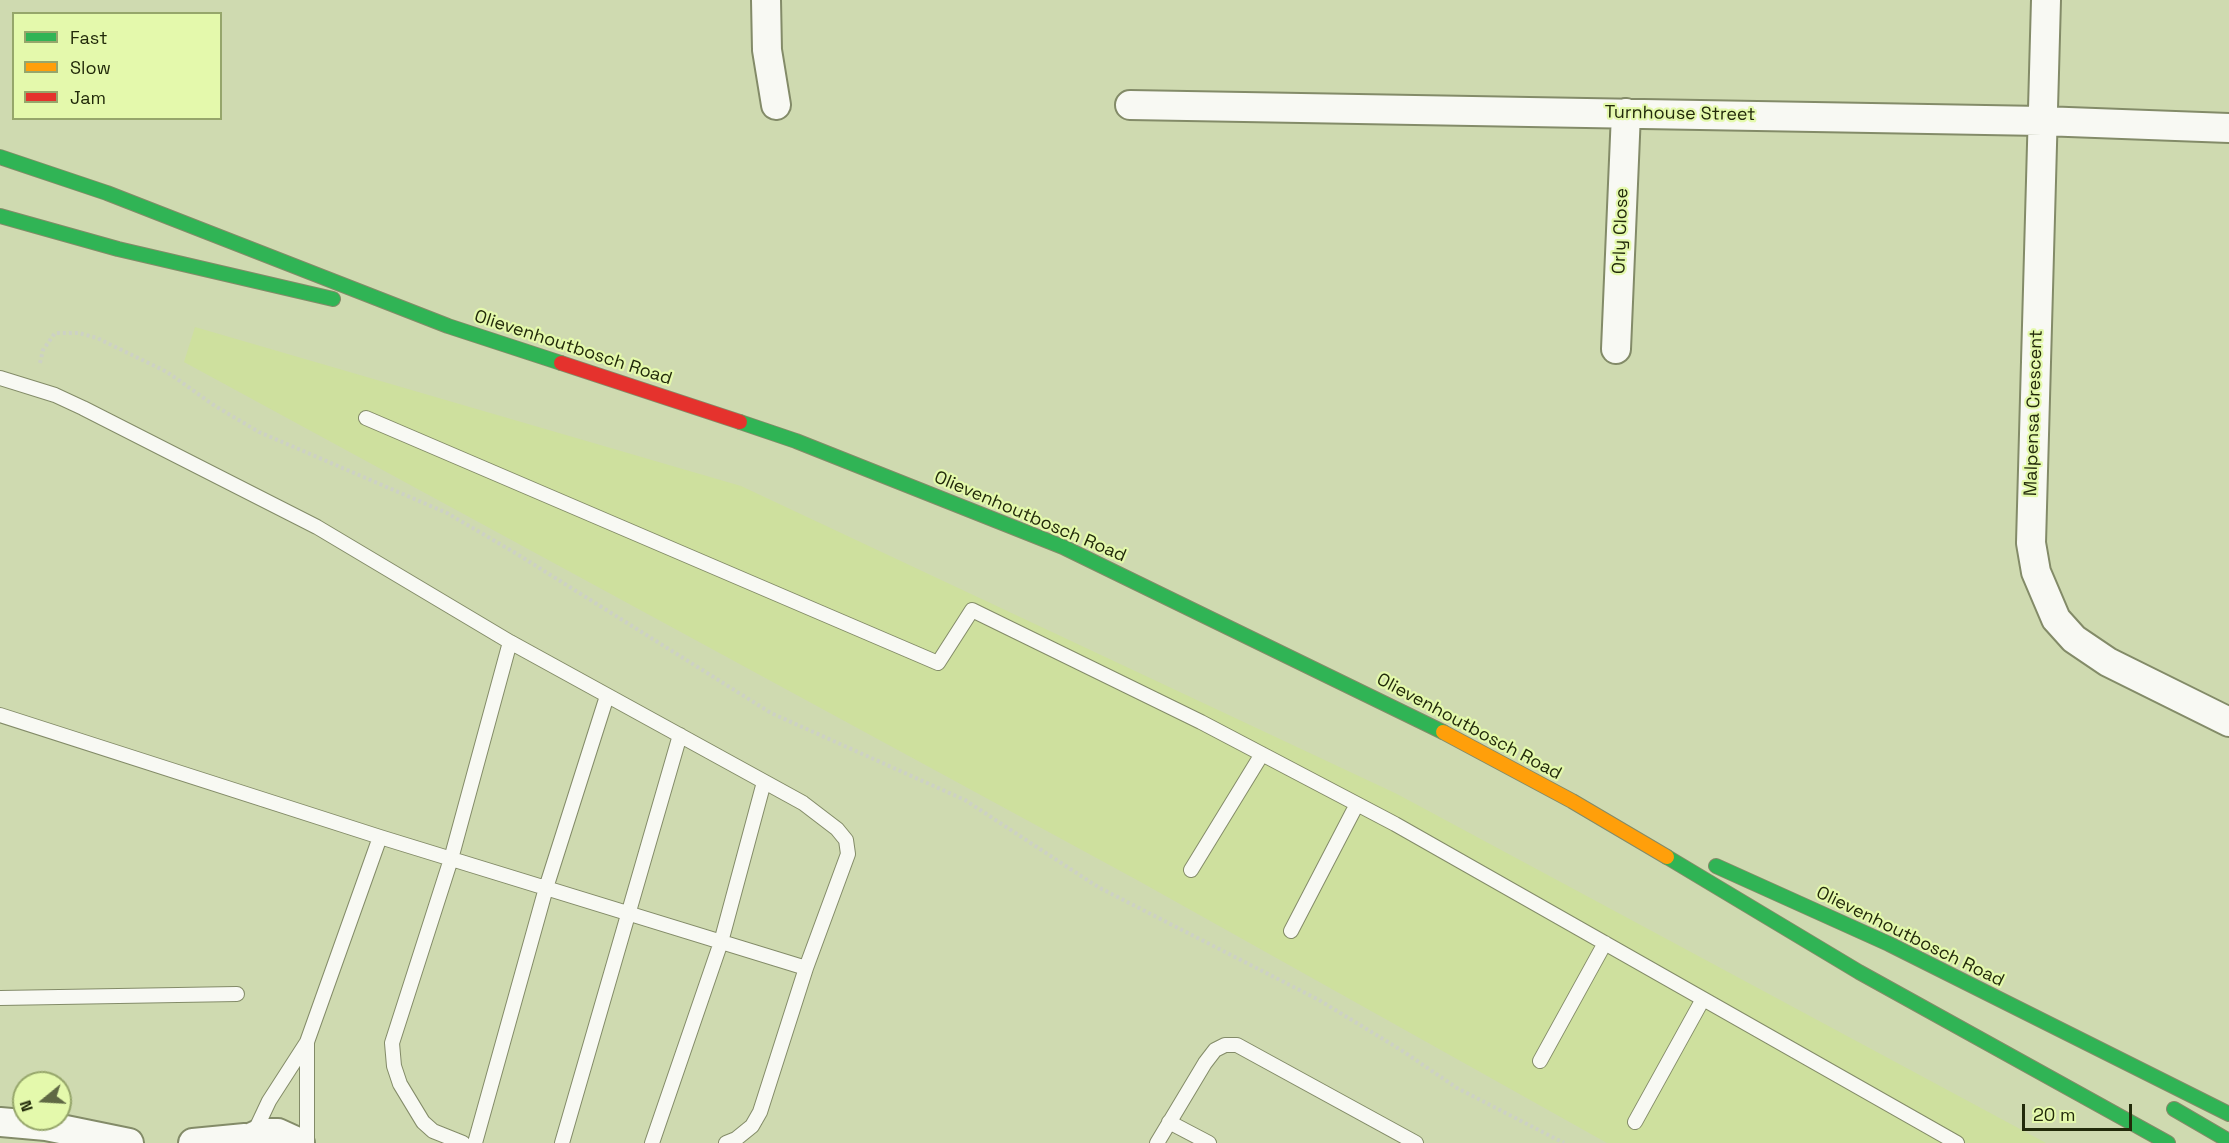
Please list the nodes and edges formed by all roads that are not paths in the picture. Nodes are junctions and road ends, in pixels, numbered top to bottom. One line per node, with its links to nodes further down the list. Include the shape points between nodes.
1 (766, 0): 3 (street, via 767,50)
2 (2046, 0): 6 (street, Malpensa Crescent)
3 (776, 105)
4 (1130, 105): 5 (street, Turnhouse Street)
5 (1626, 113): 6 (street, Turnhouse Street); 11 (street, Orly Close)
6 (2042, 121): 7 (street, Turnhouse Street); 17 (street, Malpensa Crescent, via 2031,531 2036,572 2056,619 2074,639 2108,662)
7 (2229, 128)
8 (0, 157): 10 (main road, Olievenhoutbosch Road, via 107,193)
9 (0, 216): 10 (main road, Olievenhoutbosch Road, via 118,249)
10 (448, 326): 21 (main road, Olievenhoutbosch Road, via 796,441 1063,547 1409,714)
11 (1616, 350)
12 (0, 378): 14 (lane, via 33,387 157,444 317,527)
13 (366, 418): 19 (lane, via 938,663 972,609)
14 (510, 642): 15 (lane); 24 (lane)
15 (607, 696): 18 (lane); 26 (lane)
16 (0, 715): 23 (lane)
17 (2229, 722)
18 (680, 735): 20 (lane); 27 (lane)
19 (1262, 754): 22 (lane); 25 (lane)
20 (764, 782): 29 (lane); 32 (lane, via 803,803 846,840 848,854)
21 (1572, 801): 31 (main road, Olievenhoutbosch Road); 45 (main road, Olievenhoutbosch Road, via 1859,972)
22 (1357, 804): 28 (lane); 30 (lane)
23 (380, 837): 24 (lane); 36 (lane)
24 (451, 859): 26 (lane); 51 (lane, via 392,1043 400,1084 423,1122 433,1131)
25 (1191, 870)
26 (546, 888): 27 (lane); 52 (lane)
27 (630, 914): 29 (lane); 53 (lane)
28 (1291, 931)
29 (721, 942): 32 (lane); 54 (lane)
30 (1605, 943): 35 (lane); 37 (lane)
31 (1889, 944): 38 (main road); 40 (main road, Olievenhoutbosch Road)
32 (806, 968): 55 (lane, via 760,1112 752,1126)
33 (237, 994): 34 (lane)
34 (0, 998)
35 (1702, 999): 43 (lane); 59 (lane)
36 (307, 1042): 44 (lane); 50 (lane)
37 (1540, 1061)
38 (2095, 1064)
39 (2157, 1099): 46 (main road)
40 (2229, 1114)
41 (0, 1122): 47 (street, via 46,1126)
42 (1169, 1122): 56 (lane); 57 (lane); 58 (lane, via 1215,1050 1237,1045)
43 (1635, 1122)
44 (245, 1139): 48 (street); 49 (street, via 279,1133)
45 (2163, 1141)
46 (2229, 1141)
47 (129, 1143)
48 (194, 1143)
49 (300, 1143)
50 (308, 1143)
51 (463, 1143)
52 (475, 1143)
53 (562, 1143)
54 (652, 1143)
55 (726, 1143)
56 (1157, 1143)
57 (1209, 1143)
58 (1416, 1143)
59 (1957, 1143)

